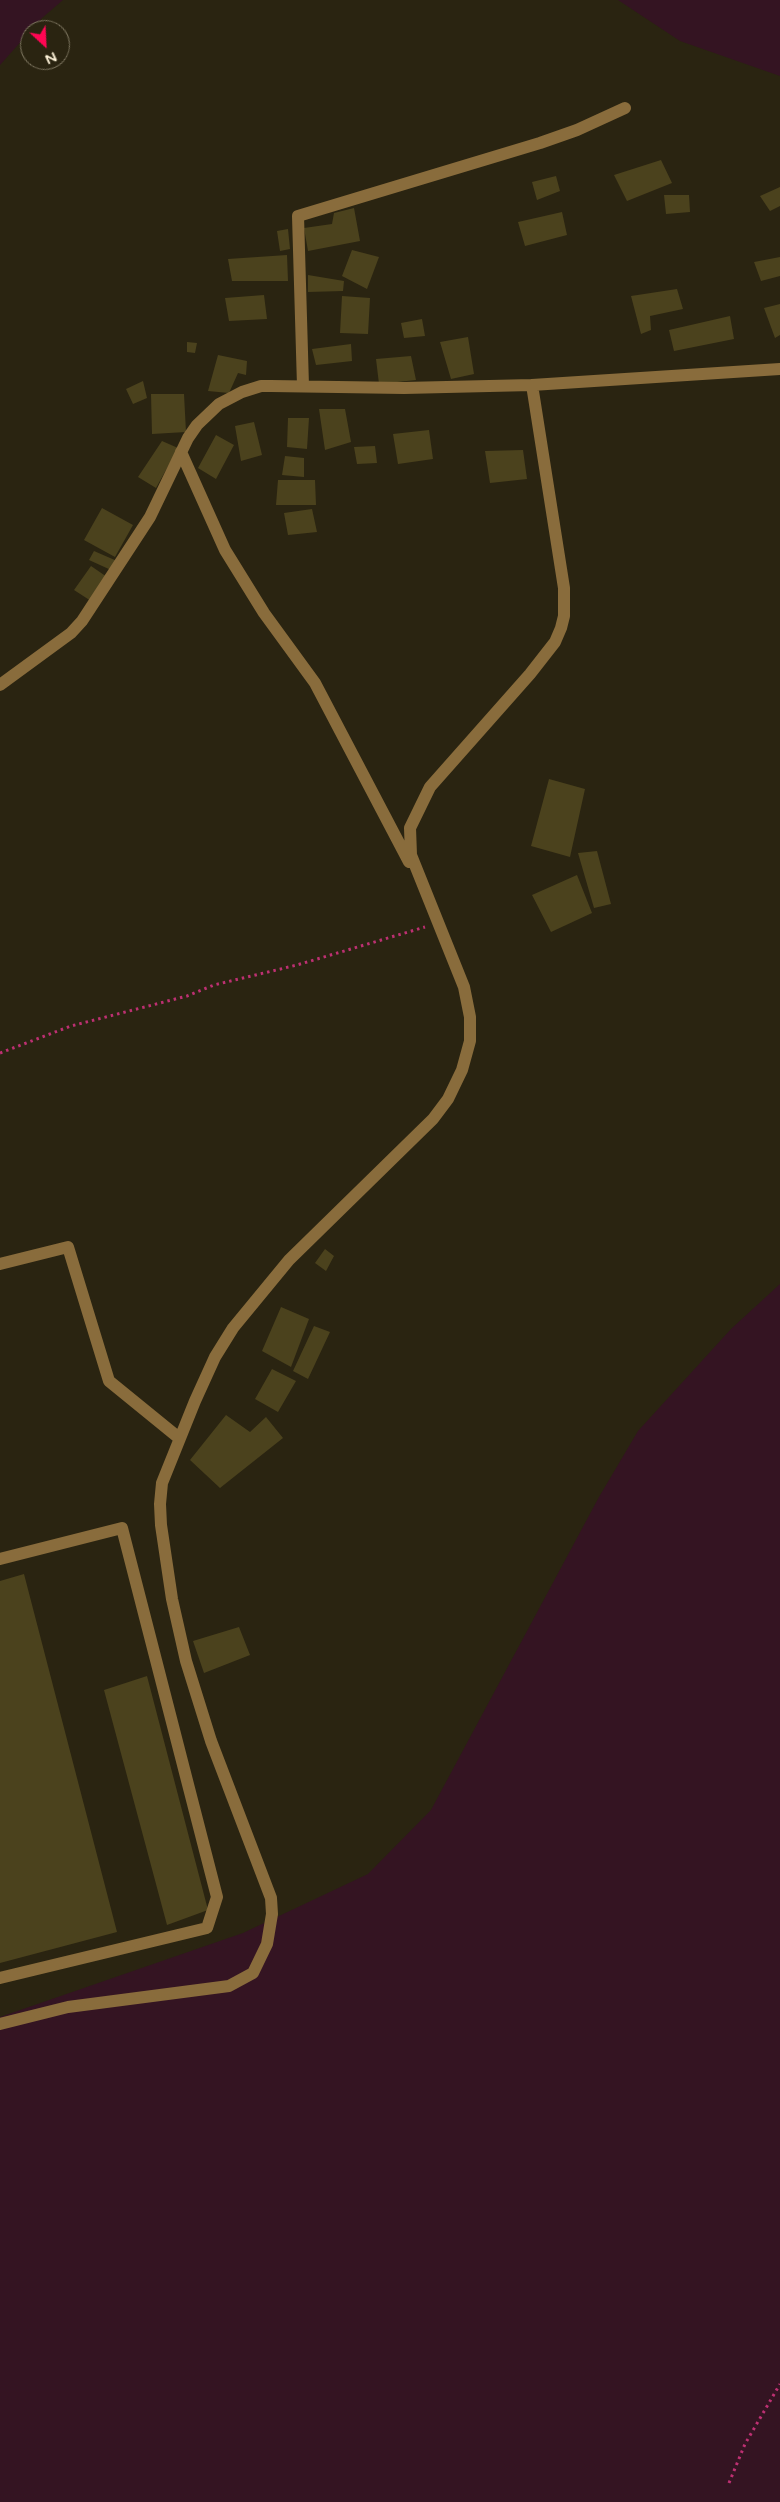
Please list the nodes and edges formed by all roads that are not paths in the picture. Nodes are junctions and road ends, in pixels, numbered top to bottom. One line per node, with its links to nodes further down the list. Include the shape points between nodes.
1 (625, 108): 4 (street, via 540,143 298,216)
2 (780, 369): 3 (street)
3 (532, 385): 4 (street); 7 (street, via 564,588 564,616 555,642 546,654 447,765 420,804 410,828 410,841 411,855)
4 (303, 386): 5 (street, via 261,386 219,404 197,425)
5 (181, 452): 6 (street, via 150,517 82,621); 7 (street, via 225,550 264,613 315,683)
6 (0, 685)
7 (424, 889): 9 (street, via 464,987 470,1017 468,1048 462,1070 448,1099 416,1138 289,1260 254,1300 216,1357)
8 (0, 1264): 9 (street, via 68,1247 109,1382)
9 (179, 1438): 12 (street, via 162,1483 160,1504 172,1599 186,1661 211,1742 271,1898 272,1914 266,1944 253,1973 229,1986 68,2008)
10 (0, 1559): 11 (street, via 122,1528 217,1897 207,1928)
11 (0, 1978)
12 (0, 2024)

